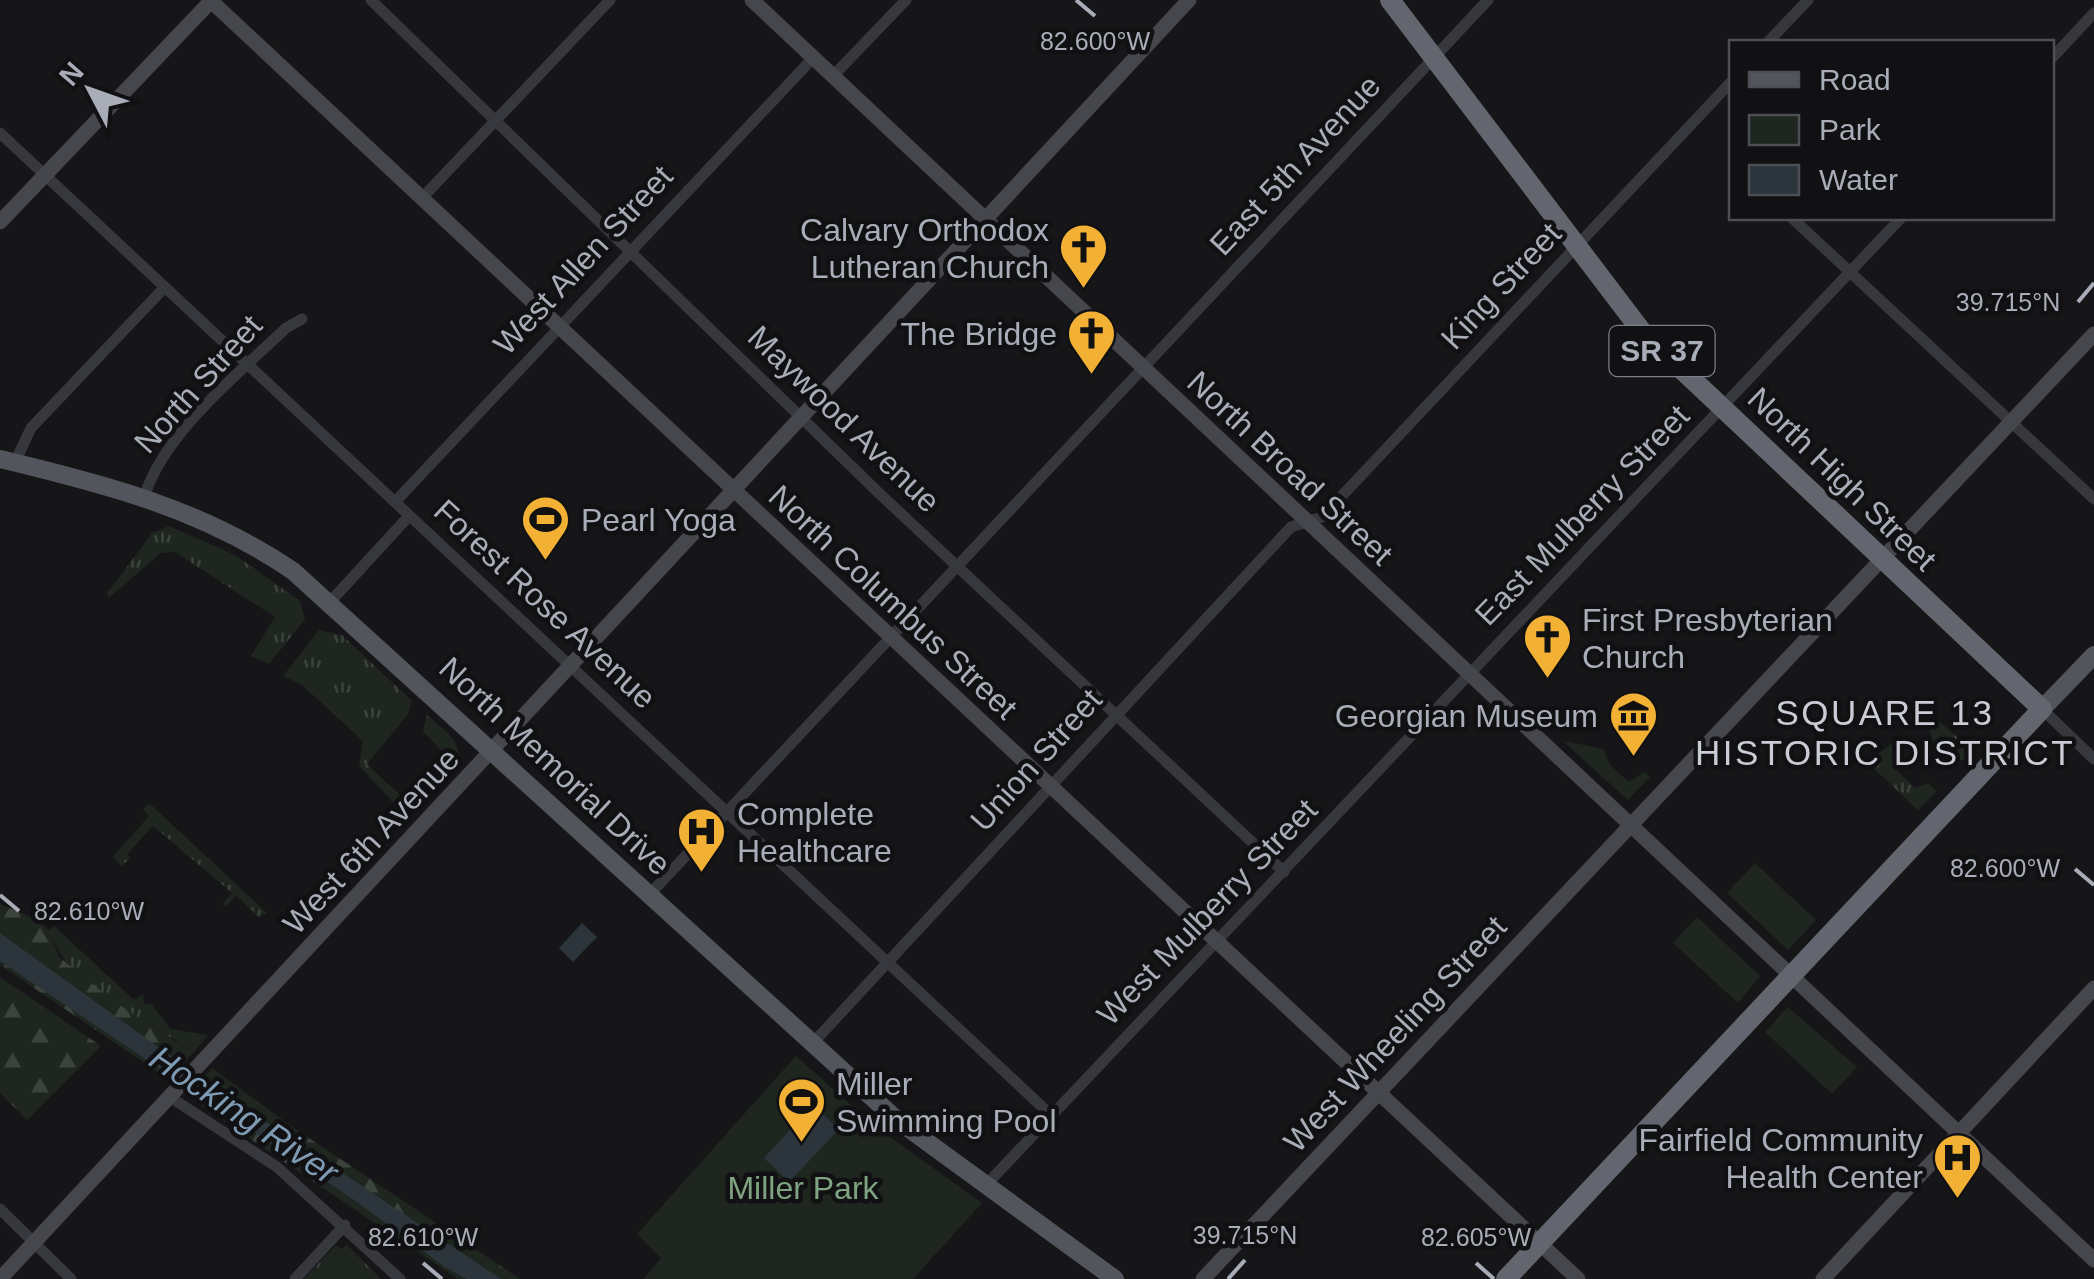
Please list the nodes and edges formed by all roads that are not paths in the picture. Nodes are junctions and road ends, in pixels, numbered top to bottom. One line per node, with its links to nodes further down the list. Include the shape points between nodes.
1 (211, 0): 19 (street); 20 (street, North Columbus Street)
2 (370, 0): 17 (street, Maywood Avenue)
3 (610, 0): 17 (street)
4 (752, 0): 13 (street, North Broad Street)
5 (906, 0): 15 (street)
6 (1189, 0): 23 (street, West 6th Avenue)
7 (1390, 0): 14 (highway, North High Street / SR 37)
8 (1488, 0): 14 (street, East 5th Avenue)
9 (1808, 0): 11 (street)
10 (2094, 12): 12 (street)
11 (1770, 40)
12 (2054, 56)
13 (813, 58): 15 (street, North Broad Street); 26 (street, West Allen Street)
14 (1434, 58): 25 (highway, North High Street / SR 37); 33 (street, East 5th Avenue)
15 (833, 76): 23 (street, North Broad Street)
16 (1729, 84): 25 (street, King Street)
17 (496, 122): 20 (street); 26 (street, Maywood Avenue)
18 (0, 133): 19 (street, Forest Rose Avenue)
19 (44, 175): 24 (street); 28 (street, Forest Rose Avenue)
20 (422, 198): 30 (street, North Columbus Street)
21 (1794, 220): 27 (street)
22 (1898, 220): 27 (street, East Mulberry Street)
23 (988, 221): 33 (street, North Broad Street); 35 (street, West 6th Avenue)
24 (0, 222)
25 (1576, 245): 34 (highway, North High Street / SR 37, via 1643,333); 43 (street, King Street, via 1322,516)
26 (629, 250): 30 (street, West Allen Street); 35 (street, Maywood Avenue)
27 (1850, 272): 34 (street, East Mulberry Street); 36 (street)
28 (164, 286): 32 (street, Forest Rose Avenue); 37 (street)
29 (302, 318): 32 (street, North Street)
30 (559, 326): 38 (street, North Columbus Street); 41 (street, West Allen Street)
31 (2094, 334): 36 (street, West Wheeling Street)
32 (249, 366): 39 (street, North Street, via 173,442); 41 (street, Forest Rose Avenue)
33 (1143, 367): 43 (street, North Broad Street); 45 (street, East 5th Avenue)
34 (1723, 407): 44 (highway, North High Street / SR 37); 50 (street, East Mulberry Street)
35 (802, 418): 38 (street, West 6th Avenue); 45 (street, Maywood Avenue)
36 (2010, 422): 40 (street); 44 (street, West Wheeling Street)
37 (8, 460): 39 (main road, North Memorial Drive)
38 (735, 491): 47 (street, North Columbus Street); 49 (street, West 6th Avenue)
39 (144, 495): 46 (main road, North Memorial Drive, via 239,537)
40 (2094, 499)
41 (395, 502): 42 (street, Forest Rose Avenue)
42 (409, 516): 46 (street); 49 (street, Forest Rose Avenue)
43 (1306, 522): 50 (street, North Broad Street); 52 (street, Union Street, via 1288,530)
44 (1879, 557): 51 (highway, North High Street / SR 37); 57 (street, West Wheeling Street)
45 (957, 566): 47 (street, East 5th Avenue); 52 (street, Maywood Avenue)
46 (330, 602): 53 (main road, North Memorial Drive)
47 (891, 637): 55 (street, North Columbus Street); 56 (street, East 5th Avenue)
48 (2094, 655): 51 (main road)
49 (572, 666): 53 (street, West 6th Avenue); 56 (street, Forest Rose Avenue)
50 (1468, 675): 57 (street, North Broad Street); 58 (street, West Mulberry Street)
51 (2042, 709): 54 (street); 62 (highway)
52 (1117, 712): 55 (street, Union Street); 58 (street, Maywood Avenue)
53 (493, 749): 59 (main road, North Memorial Drive); 66 (street, West 6th Avenue)
54 (2094, 758)
55 (1049, 786): 60 (street, North Columbus Street); 61 (street, Union Street)
56 (728, 812): 59 (street, East 5th Avenue); 61 (street, Forest Rose Avenue)
57 (1628, 826): 62 (street, North Broad Street); 65 (street, West Wheeling Street)
58 (1284, 872): 60 (street, West Mulberry Street)
59 (650, 894): 64 (main road, North Memorial Drive)
60 (1216, 941): 65 (street, North Columbus Street); 67 (street, West Mulberry Street)
61 (889, 960): 64 (street, Union Street); 67 (street, Forest Rose Avenue)
62 (1790, 976): 68 (street, North Broad Street); 73 (highway)
63 (2094, 988): 68 (street)
64 (812, 1044): 69 (main road, North Memorial Drive)
65 (1377, 1092): 73 (street, North Columbus Street); 80 (street, West Wheeling Street)
66 (172, 1095): 71 (street, via 277,1168); 72 (street, West 6th Avenue)
67 (1052, 1116): 69 (street, West Mulberry Street)
68 (1957, 1133): 74 (street, North Broad Street); 83 (street)
69 (985, 1186): 79 (main road, North Memorial Drive)
70 (0, 1209): 72 (street)
71 (344, 1225): 77 (street); 78 (street)
72 (34, 1242): 75 (street, West 6th Avenue); 76 (street)
73 (1539, 1244): 81 (highway); 82 (street, North Columbus Street)
74 (2094, 1260)
75 (0, 1279)
76 (71, 1279)
77 (295, 1279)
78 (400, 1279)
79 (1116, 1279)
80 (1203, 1279)
81 (1506, 1279)
82 (1578, 1279)
83 (1823, 1279)

